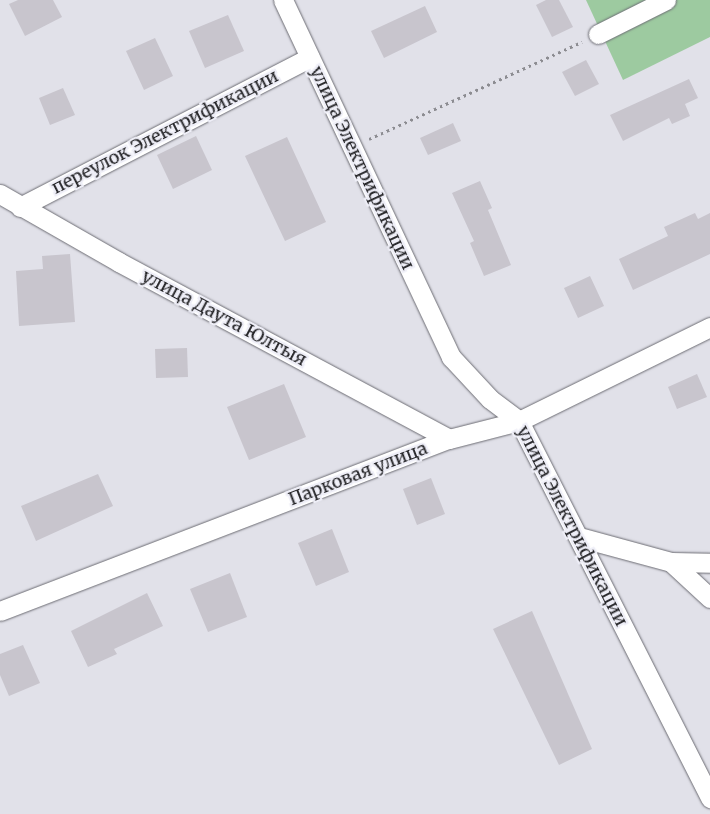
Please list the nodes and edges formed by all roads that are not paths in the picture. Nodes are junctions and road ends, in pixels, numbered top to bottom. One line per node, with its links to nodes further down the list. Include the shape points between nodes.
1 (282, 0): 4 (street, улица Электрификации)
2 (666, 0): 3 (street)
3 (598, 34)
4 (310, 57): 6 (street, переулок Электрификации); 8 (street, улица Электрификации, via 451,358 490,399)
5 (0, 194): 6 (street, улица Даута Юлтыя)
6 (20, 208): 9 (street, улица Даута Юлтыя)
7 (710, 326): 8 (street, Парковая улица)
8 (519, 421): 9 (street, Парковая улица); 10 (street, улица Электрификации)
9 (449, 438): 14 (street, Парковая улица)
10 (579, 537): 11 (street); 15 (street, улица Электрификации)
11 (671, 562): 12 (street); 13 (street)
12 (710, 563)
13 (710, 598)
14 (0, 611)
15 (710, 798)

